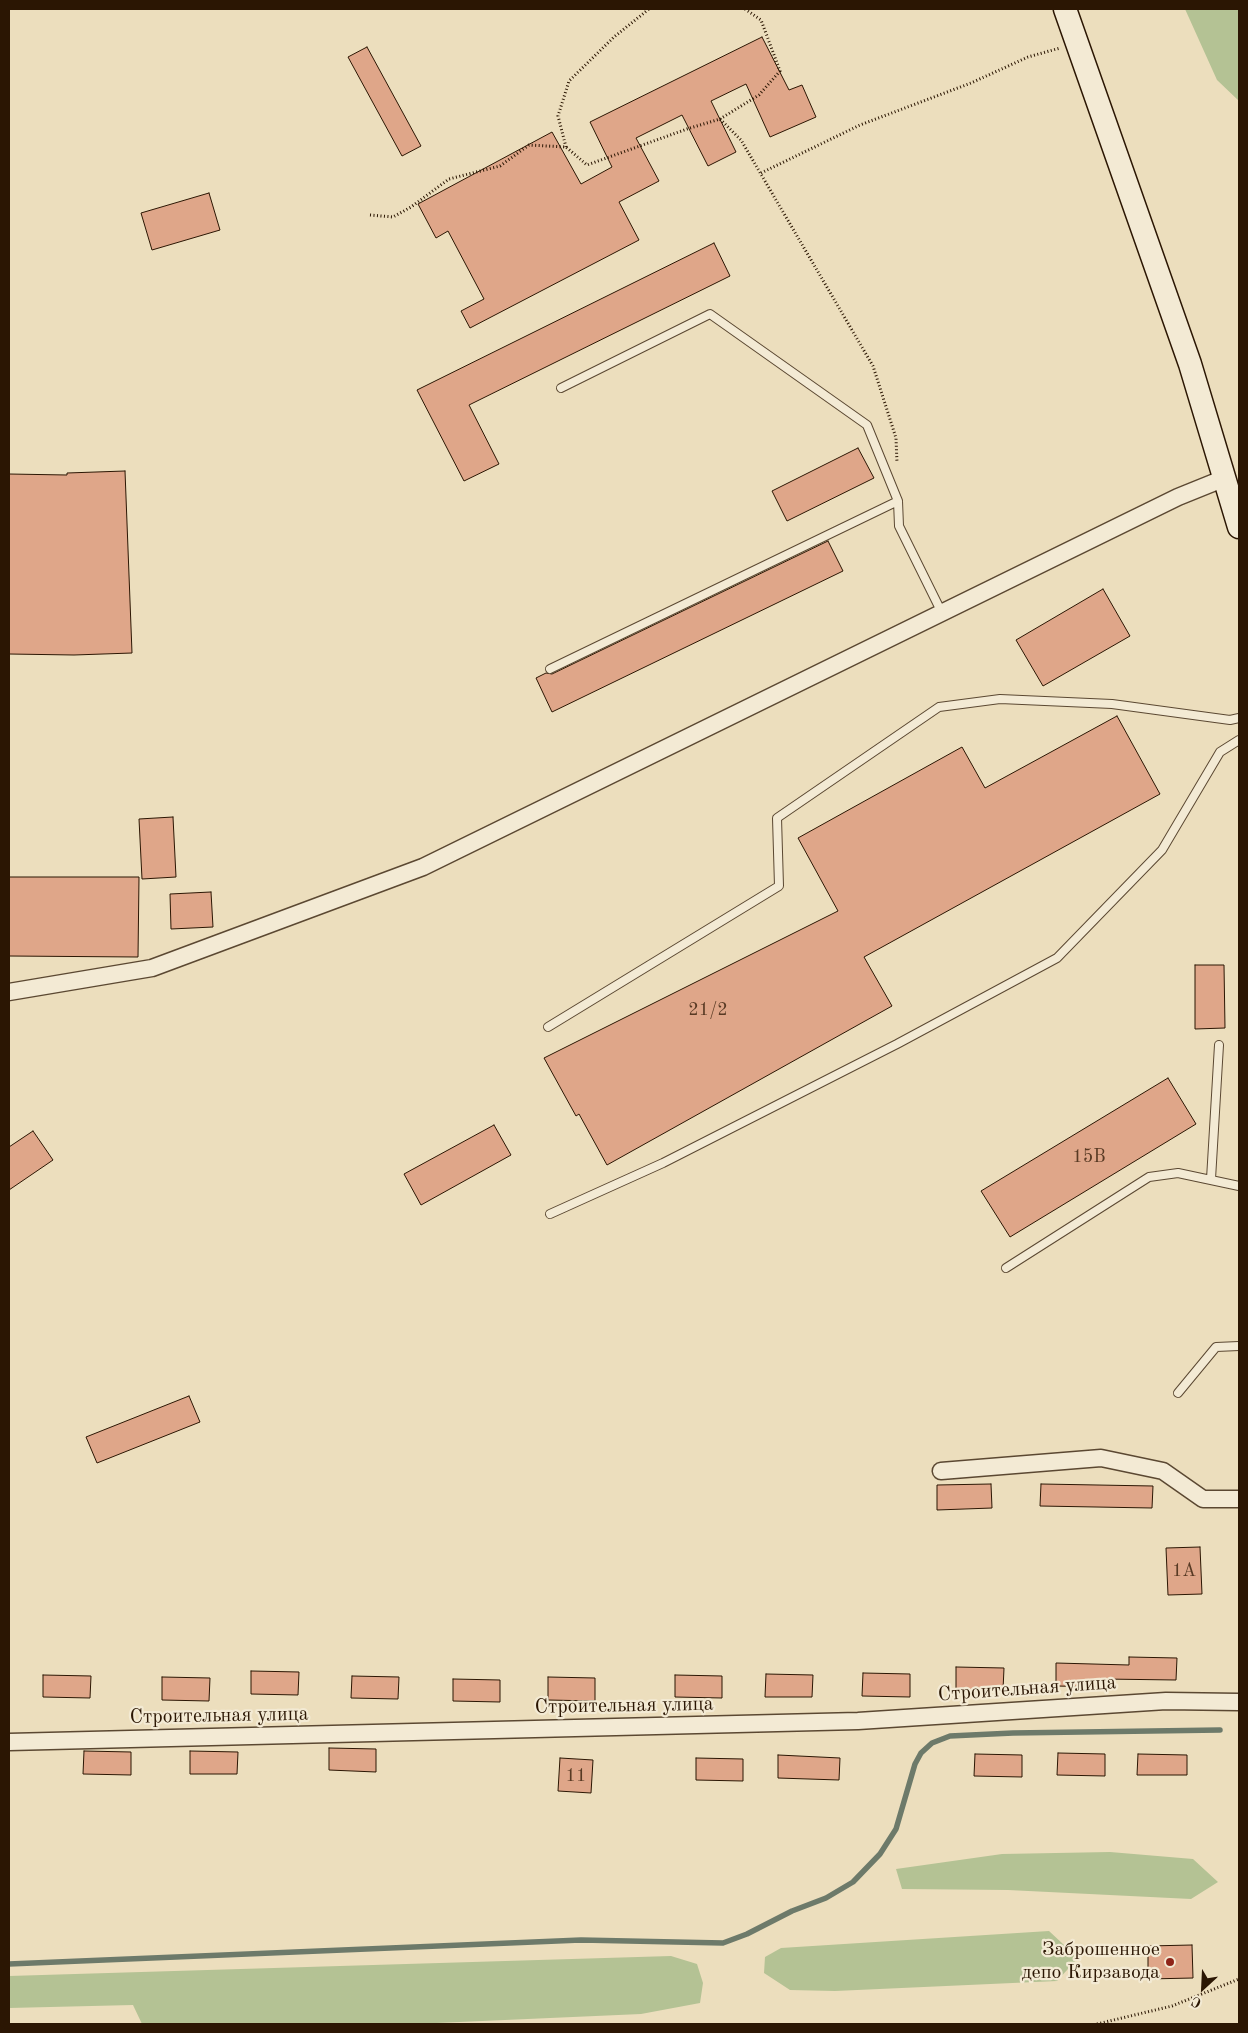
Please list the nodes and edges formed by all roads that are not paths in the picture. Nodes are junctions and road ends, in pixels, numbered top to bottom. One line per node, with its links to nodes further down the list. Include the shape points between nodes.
1 (1065, 9): 3 (main road, via 1190,364)
2 (561, 388): 4 (lane, via 710,314 867,425)
3 (1225, 478): 5 (main road); 6 (street, via 1178,496)
4 (898, 501): 6 (lane, via 899,526); 7 (lane)
5 (1239, 527)
6 (942, 613): 10 (street, via 423,867 152,968)
7 (550, 669)
8 (1239, 718): 11 (lane, via 1230,720 1112,704 1000,699 939,707 777,818 779,886)
9 (1239, 740): 15 (lane, via 1220,752 1162,850 1057,958 897,1044 662,1163)
10 (9, 992)
11 (548, 1027)
12 (1219, 1045): 13 (lane)
13 (1211, 1180): 14 (lane); 16 (lane, via 1178,1173 1149,1177)
14 (1239, 1186)
15 (550, 1214)
16 (1006, 1268)
17 (1239, 1346): 18 (lane, via 1216,1347)
18 (1178, 1393)
19 (942, 1471): 20 (street, via 1101,1458 1163,1471 1203,1499)
20 (1239, 1499)
21 (1239, 1702): 22 (street, Строительная улица, via 1166,1701 858,1721)
22 (9, 1742)

